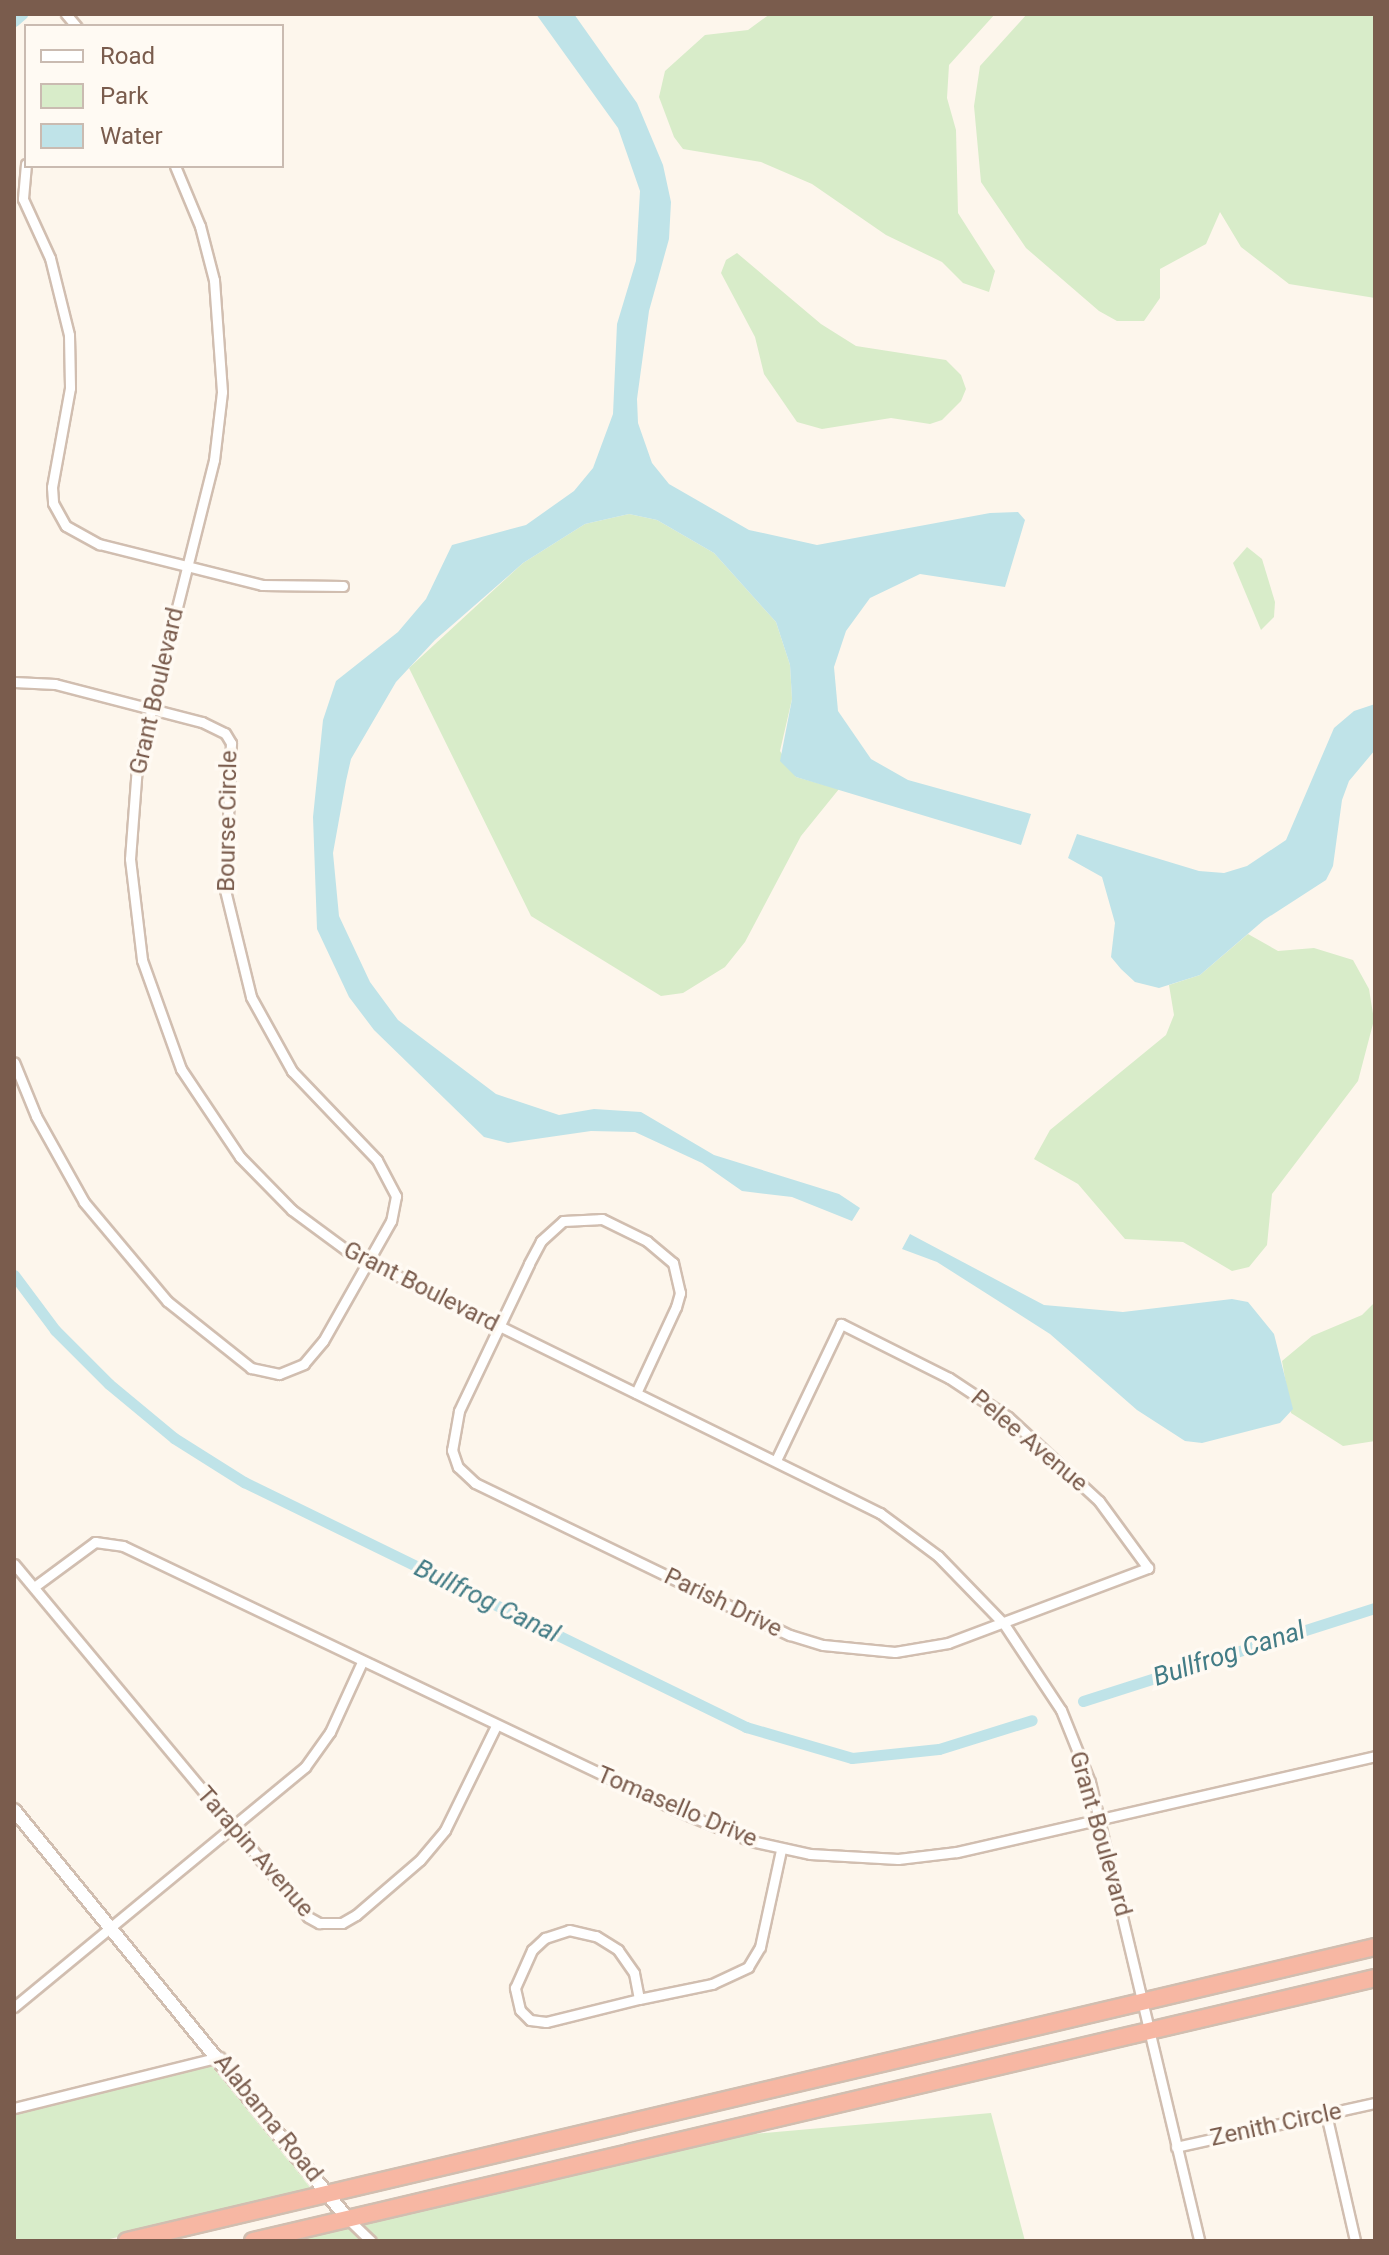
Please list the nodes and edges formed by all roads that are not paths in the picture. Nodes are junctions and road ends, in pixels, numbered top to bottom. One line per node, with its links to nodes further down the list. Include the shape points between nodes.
1 (26, 168): 3 (street, via 23,199 50,258 69,335 70,388 53,475 53,503 66,526 86,539)
2 (176, 168): 3 (street, Grant Boulevard, via 206,246 223,358 218,436)
3 (188, 565): 4 (street, via 262,585); 6 (street, Grant Boulevard)
4 (343, 586)
5 (14, 682): 6 (street, Bourse Circle, via 43,682)
6 (151, 708): 8 (street, Grant Boulevard, via 136,776 130,859 142,960 163,1027 189,1083 240,1157 299,1216); 8 (street, Bourse Circle, via 215,726 231,743 223,860 239,964 258,1014 292,1071 377,1160 393,1185 391,1221)
7 (14, 1062): 8 (street, Bourse Circle, via 61,1165 100,1224 167,1301 238,1361 279,1374 304,1364)
8 (367, 1263): 9 (street, Grant Boulevard)
9 (500, 1329): 10 (street, Grant Boulevard); 10 (street, Parish Drive, via 551,1229 588,1217 622,1227 665,1254 680,1293); 15 (street, Parish Drive, via 451,1438 458,1467 475,1483 790,1635 823,1645 859,1651 918,1649)
10 (636, 1393): 11 (street, Grant Boulevard)
11 (776, 1460): 13 (street, Pelee Avenue, via 841,1324 949,1378 1008,1417 1099,1501); 15 (street, Grant Boulevard, via 869,1507 919,1541)
12 (14, 1564): 14 (street, Tarapin Avenue)
13 (1148, 1568): 15 (street, Parish Drive)
14 (34, 1587): 16 (street, Tomasello Drive, via 80,1549 108,1541); 21 (street, Tarapin Avenue)
15 (1004, 1624): 20 (street, Grant Boulevard, via 1061,1710)
16 (362, 1662): 17 (street, Tomasello Drive); 21 (street, via 315,1756)
17 (496, 1726): 21 (street, Tarapin Avenue, via 445,1830 390,1888 342,1923 330,1926 308,1917); 22 (street, Tomasello Drive, via 719,1829)
18 (1375, 1756): 20 (street, Tomasello Drive)
19 (14, 1810): 23 (street, Alabama Road)
20 (1100, 1821): 22 (street, Tomasello Drive, via 957,1852 898,1859); 27 (street, Grant Boulevard)
21 (233, 1828): 23 (street)
22 (781, 1850): 26 (street, via 760,1947 748,1967 712,1984)
23 (111, 1927): 28 (street); 30 (street, Alabama Road)
24 (1375, 1947): 27 (highway)
25 (1375, 1978): 29 (highway)
26 (639, 1999): 26 (street, via 546,2022 530,2020 520,2010 515,1988 532,1950 545,1938 569,1930 596,1936 618,1950 634,1973)
27 (1145, 2003): 29 (street, Grant Boulevard); 35 (highway)
28 (14, 2007)
29 (1146, 2032): 34 (street, Grant Boulevard); 36 (highway)
30 (220, 2057): 32 (street); 35 (street, Alabama Road)
31 (1375, 2103): 33 (street, Zenith Circle)
32 (14, 2108)
33 (1326, 2114): 34 (street, Zenith Circle); 41 (street)
34 (1176, 2147): 40 (street, Grant Boulevard)
35 (329, 2194): 36 (street, Alabama Road); 37 (highway)
36 (347, 2218): 38 (highway); 39 (street)
37 (127, 2241)
38 (253, 2241)
39 (371, 2241)
40 (1199, 2241)
41 (1355, 2241)

